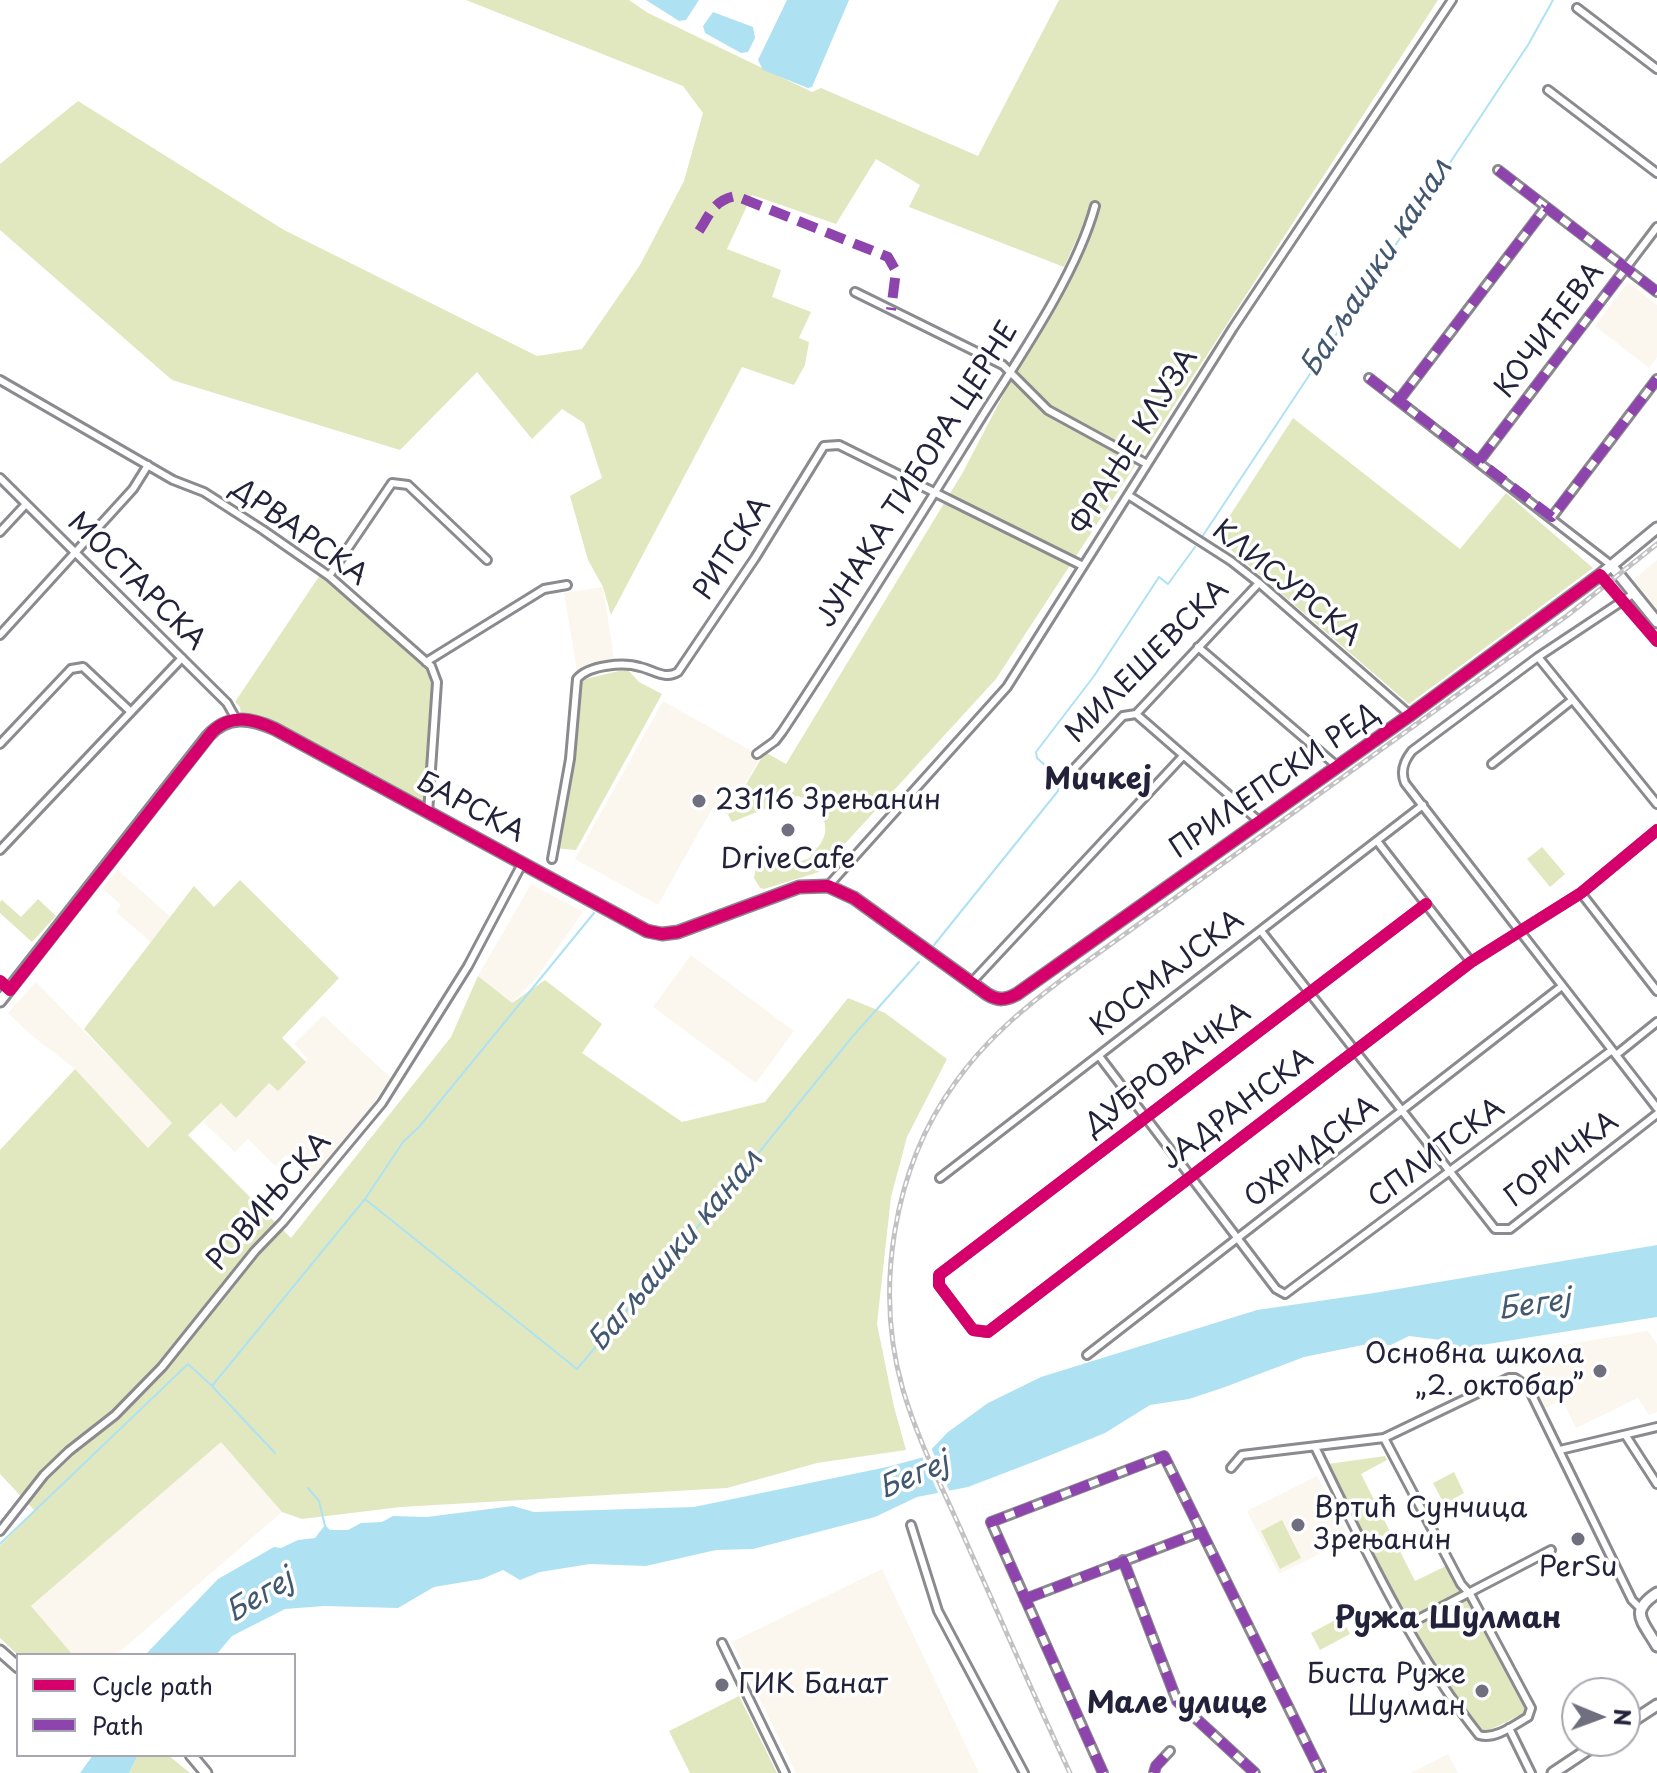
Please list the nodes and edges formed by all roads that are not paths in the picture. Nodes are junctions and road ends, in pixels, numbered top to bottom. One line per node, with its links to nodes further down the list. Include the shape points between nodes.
1 (1452, 0): 19 (street, ФРАЊЕ КЛУЗА)
2 (1577, 8): 3 (street)
3 (1657, 69)
4 (1548, 90): 6 (street)
5 (1498, 170): 8 (street)
6 (1657, 173)
7 (1095, 206): 13 (street, ЈУНАКА ТИБОРА ЦЕРНЕ, via 1059,289)
8 (1546, 207): 10 (street); 17 (street)
9 (1657, 227): 10 (street, КОЧИЋЕВА)
10 (1626, 268): 12 (street); 18 (street, КОЧИЋЕВА)
11 (855, 292): 13 (street)
12 (1657, 292)
13 (1011, 371): 19 (street, via 1048,410); 22 (street, ЈУНАКА ТИБОРА ЦЕРНЕ)
14 (1369, 378): 17 (street)
15 (1657, 379): 25 (street)
16 (0, 380): 20 (street, ДРВАРСКА)
17 (1399, 400): 18 (street)
18 (1479, 461): 25 (street)
19 (1147, 464): 23 (street, ФРАЊЕ КЛУЗА)
20 (148, 465): 28 (street); 32 (street, ДРВАРСКА, via 204,492)
21 (0, 478): 24 (street, МОСТАРСКА)
22 (936, 491): 31 (street, РИТСКА); 48 (street, ЈУНАКА ТИБОРА ЦЕРНЕ, via 782,732); 60 (street, РИТСКА, via 839,445 824,446 678,672 662,675 625,666 581,674)
23 (1128, 495): 31 (street, ФРАЊЕ КЛУЗА); 33 (street, КЛИСУРСКА)
24 (26, 504): 27 (street); 28 (street, МОСТАРСКА)
25 (1552, 517): 30 (street)
26 (1657, 528): 30 (street, ПРИЛЕПСКИ РЕД)
27 (0, 532)
28 (76, 553): 37 (street); 40 (street, МОСТАРСКА)
29 (487, 560): 32 (street, via 400,482 392,483)
30 (1611, 565): 35 (street); 45 (street, ПРИЛЕПСКИ РЕД)
31 (1083, 566): 62 (street, ФРАЊЕ КЛУЗА, via 1007,687)
32 (329, 576): 41 (street, ДРВАРСКА)
33 (1259, 583): 38 (street, МИЛЕШЕВСКА); 45 (street, КЛИСУРСКА)
34 (567, 585): 41 (street, via 544,589)
35 (1633, 594): 36 (street); 39 (street)
36 (1657, 622)
37 (0, 635)
38 (1198, 647): 44 (street, МИЛЕШЕВСКА); 51 (street)
39 (1538, 657): 42 (street); 54 (street, via 1408,756 1403,777)
40 (182, 658): 43 (street); 46 (street, МОСТАРСКА)
41 (426, 662): 55 (street, via 437,682)
42 (1572, 700): 50 (street); 53 (street)
43 (131, 712): 47 (street, via 89,671 78,667); 59 (street)
44 (1136, 714): 49 (street); 52 (street, МИЛЕШЕВСКА, via 1123,716)
45 (1410, 715): 51 (street, ПРИЛЕПСКИ РЕД)
46 (236, 719): 55 (street, БАРСКА, via 275,729); 71 (street, via 208,736)
47 (0, 744)
48 (757, 754)
49 (1183, 756): 56 (street); 69 (street)
50 (1492, 764)
51 (1338, 767): 56 (street, ПРИЛЕПСКИ РЕД)
52 (1069, 774)
53 (1657, 804)
54 (1423, 805): 58 (street, КОСМАЈСКА); 66 (street)
55 (428, 814): 61 (street, БАРСКА)
56 (1260, 822): 69 (street, ПРИЛЕПСКИ РЕД, via 1017,994 997,999)
57 (1657, 830): 63 (street, ЈАДРАНСКА)
58 (1377, 841): 64 (street); 65 (street, КОСМАЈСКА)
59 (0, 850)
60 (552, 859)
61 (522, 864): 62 (street, БАРСКА, via 647,931 666,934 799,887); 97 (street, РОВИЊСКА, via 468,966 382,1103 162,1367 44,1475)
62 (828, 886): 69 (street, ПРИЛЕПСКИ РЕД, via 854,898)
63 (1581, 893): 66 (street, ЈАДРАНСКА); 72 (street)
64 (1426, 904): 67 (street); 73 (street, ДУБРОВАЧКА)
65 (1261, 931): 73 (street); 78 (street, КОСМАЈСКА)
66 (1520, 931): 67 (street, ЈАДРАНСКА); 70 (street)
67 (1471, 962): 76 (street, ЈАДРАНСКА)
68 (0, 981): 71 (street)
69 (971, 983)
70 (1562, 986): 77 (street); 80 (street, ОХРИДСКА)
71 (10, 990): 74 (street)
72 (1657, 991)
73 (1309, 993): 76 (street); 82 (street, ДУБРОВАЧКА)
74 (0, 1001)
75 (1657, 1022): 77 (street, СПЛИТСКА)
76 (1355, 1051): 80 (street); 84 (street, ЈАДРАНСКА)
77 (1614, 1052): 79 (street); 83 (street, СПЛИТСКА)
78 (1099, 1056): 82 (street); 85 (street, КОСМАЈСКА)
79 (1657, 1108)
80 (1401, 1112): 83 (street); 86 (street, ОХРИДСКА)
81 (1657, 1114): 83 (street, ГОРИЧКА, via 1510,1229 1492,1228)
82 (1146, 1117): 84 (street); 87 (street, ДУБРОВАЧКА, via 939,1275 939,1285 973,1330)
83 (1449, 1173): 86 (street, СПЛИТСКА, via 1287,1294 1276,1289)
84 (1192, 1176): 86 (street); 87 (street, ЈАДРАНСКА)
85 (940, 1178)
86 (1238, 1239): 88 (street, ОХРИДСКА)
87 (988, 1332)
88 (1087, 1355)
89 (1657, 1427): 90 (street)
90 (1626, 1436): 93 (street); 95 (street)
91 (1384, 1438): 92 (street); 93 (street, via 1509,1378 1528,1387); 102 (street)
92 (1315, 1447): 94 (street, via 1242,1455); 105 (street)
93 (1560, 1450): 104 (street)
94 (1231, 1468)
95 (1657, 1484)
96 (911, 1525): 116 (street, via 938,1611)
97 (0, 1531)
98 (1201, 1532): 100 (street); 103 (street, via 1164,1456 991,1521); 120 (street)
99 (1551, 1550): 102 (street)
100 (1123, 1560): 103 (street); 119 (street, via 1177,1701)
101 (1657, 1593): 104 (street)
102 (1470, 1594): 105 (street); 110 (street, via 1531,1708 1528,1717)
103 (1025, 1599): 117 (street)
104 (1640, 1608): 107 (street)
105 (1407, 1625): 110 (street, via 1479,1735 1490,1737)
106 (722, 1643): 115 (street)
107 (1657, 1646)
108 (0, 1651): 109 (street)
109 (16, 1665)
110 (1509, 1728): 121 (street)
111 (1170, 1751): 118 (street)
112 (193, 1757): 114 (street)
113 (1577, 1757): 122 (street)
114 (206, 1773)
115 (785, 1773)
116 (1024, 1773)
117 (1103, 1773)
118 (1154, 1773)
119 (1255, 1773)
120 (1321, 1773)
121 (1531, 1773)
122 (1553, 1773)

